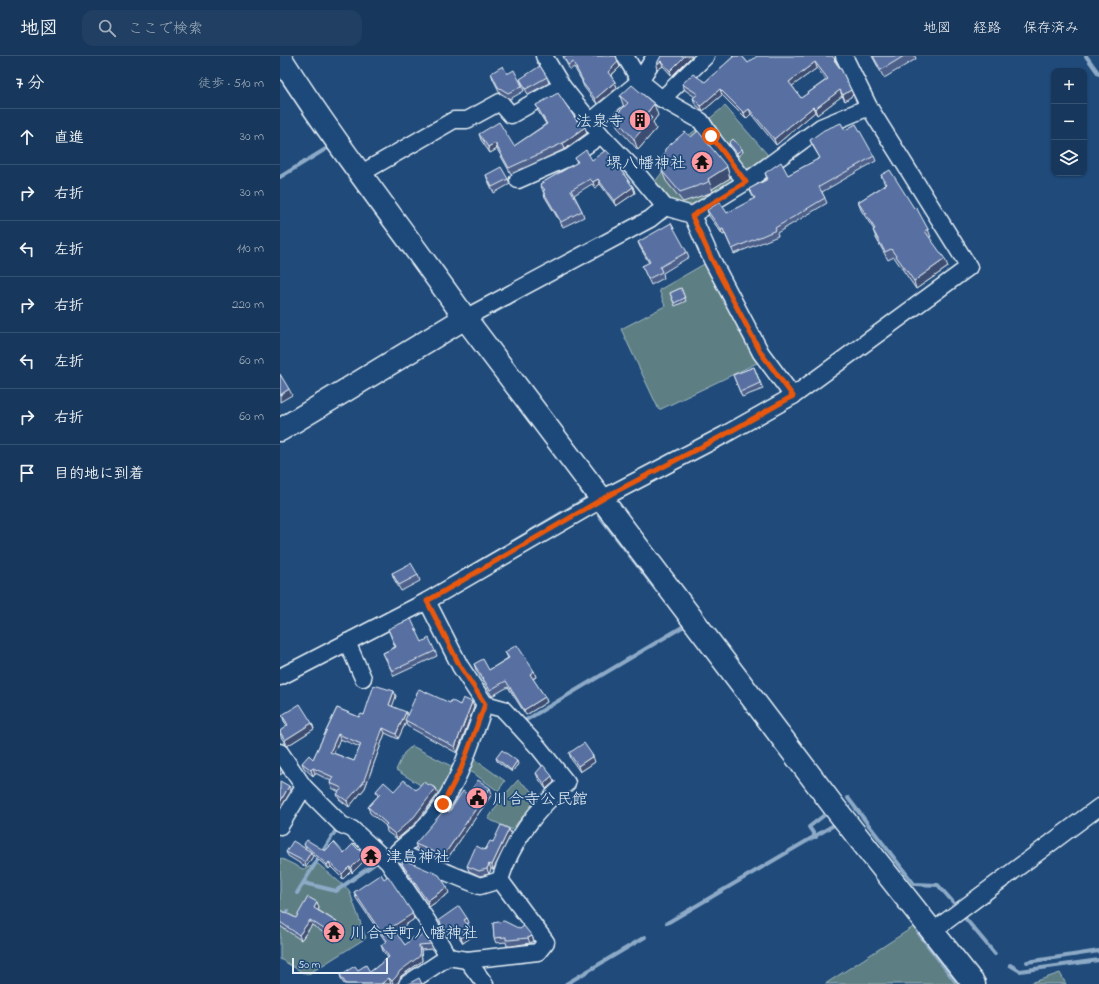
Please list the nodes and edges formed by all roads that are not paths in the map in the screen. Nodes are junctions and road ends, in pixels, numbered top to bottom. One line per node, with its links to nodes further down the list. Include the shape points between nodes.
1 (625, 56): 7 (street)
2 (655, 56): 7 (street)
3 (706, 56): 9 (street)
4 (844, 56): 10 (street)
5 (280, 57): 13 (street)
6 (550, 58): 8 (street)
7 (640, 81): 9 (street); 11 (street)
8 (562, 86): 11 (street); 13 (street, via 511,115 500,102 467,120 454,120)
9 (662, 99): 15 (street, via 701,121)
10 (869, 107): 15 (street, via 821,127); 19 (street, via 969,267)
11 (590, 122): 12 (street)
12 (601, 135): 14 (street, via 570,157); 16 (street)
13 (360, 174): 18 (street)
14 (518, 180)
15 (746, 182): 17 (street)
16 (665, 207): 17 (street); 18 (street, via 650,219)
17 (692, 216): 19 (street, via 761,353)
18 (465, 318): 20 (street); 21 (street)
19 (793, 396): 21 (street)
20 (280, 430)
21 (602, 499): 22 (street); 33 (street, via 834,808)
22 (427, 601): 23 (street); 26 (street, via 460,666)
23 (347, 642): 24 (street); 25 (street)
24 (280, 677)
25 (363, 678)
26 (485, 704): 31 (street, via 461,769 443,804 422,830); 32 (street, via 504,709 567,783 525,828 505,863)
27 (280, 752): 28 (street)
28 (304, 787): 30 (street); 31 (street, via 342,824)
29 (1099, 807): 33 (street)
30 (280, 826)
31 (393, 857): 32 (street, via 480,886); 34 (street)
32 (500, 880): 35 (street, via 546,942 538,952)
33 (933, 931): 38 (street)
34 (448, 957): 35 (street); 36 (street)
35 (467, 960): 37 (street)
36 (406, 984)
37 (485, 984)
38 (974, 984)

